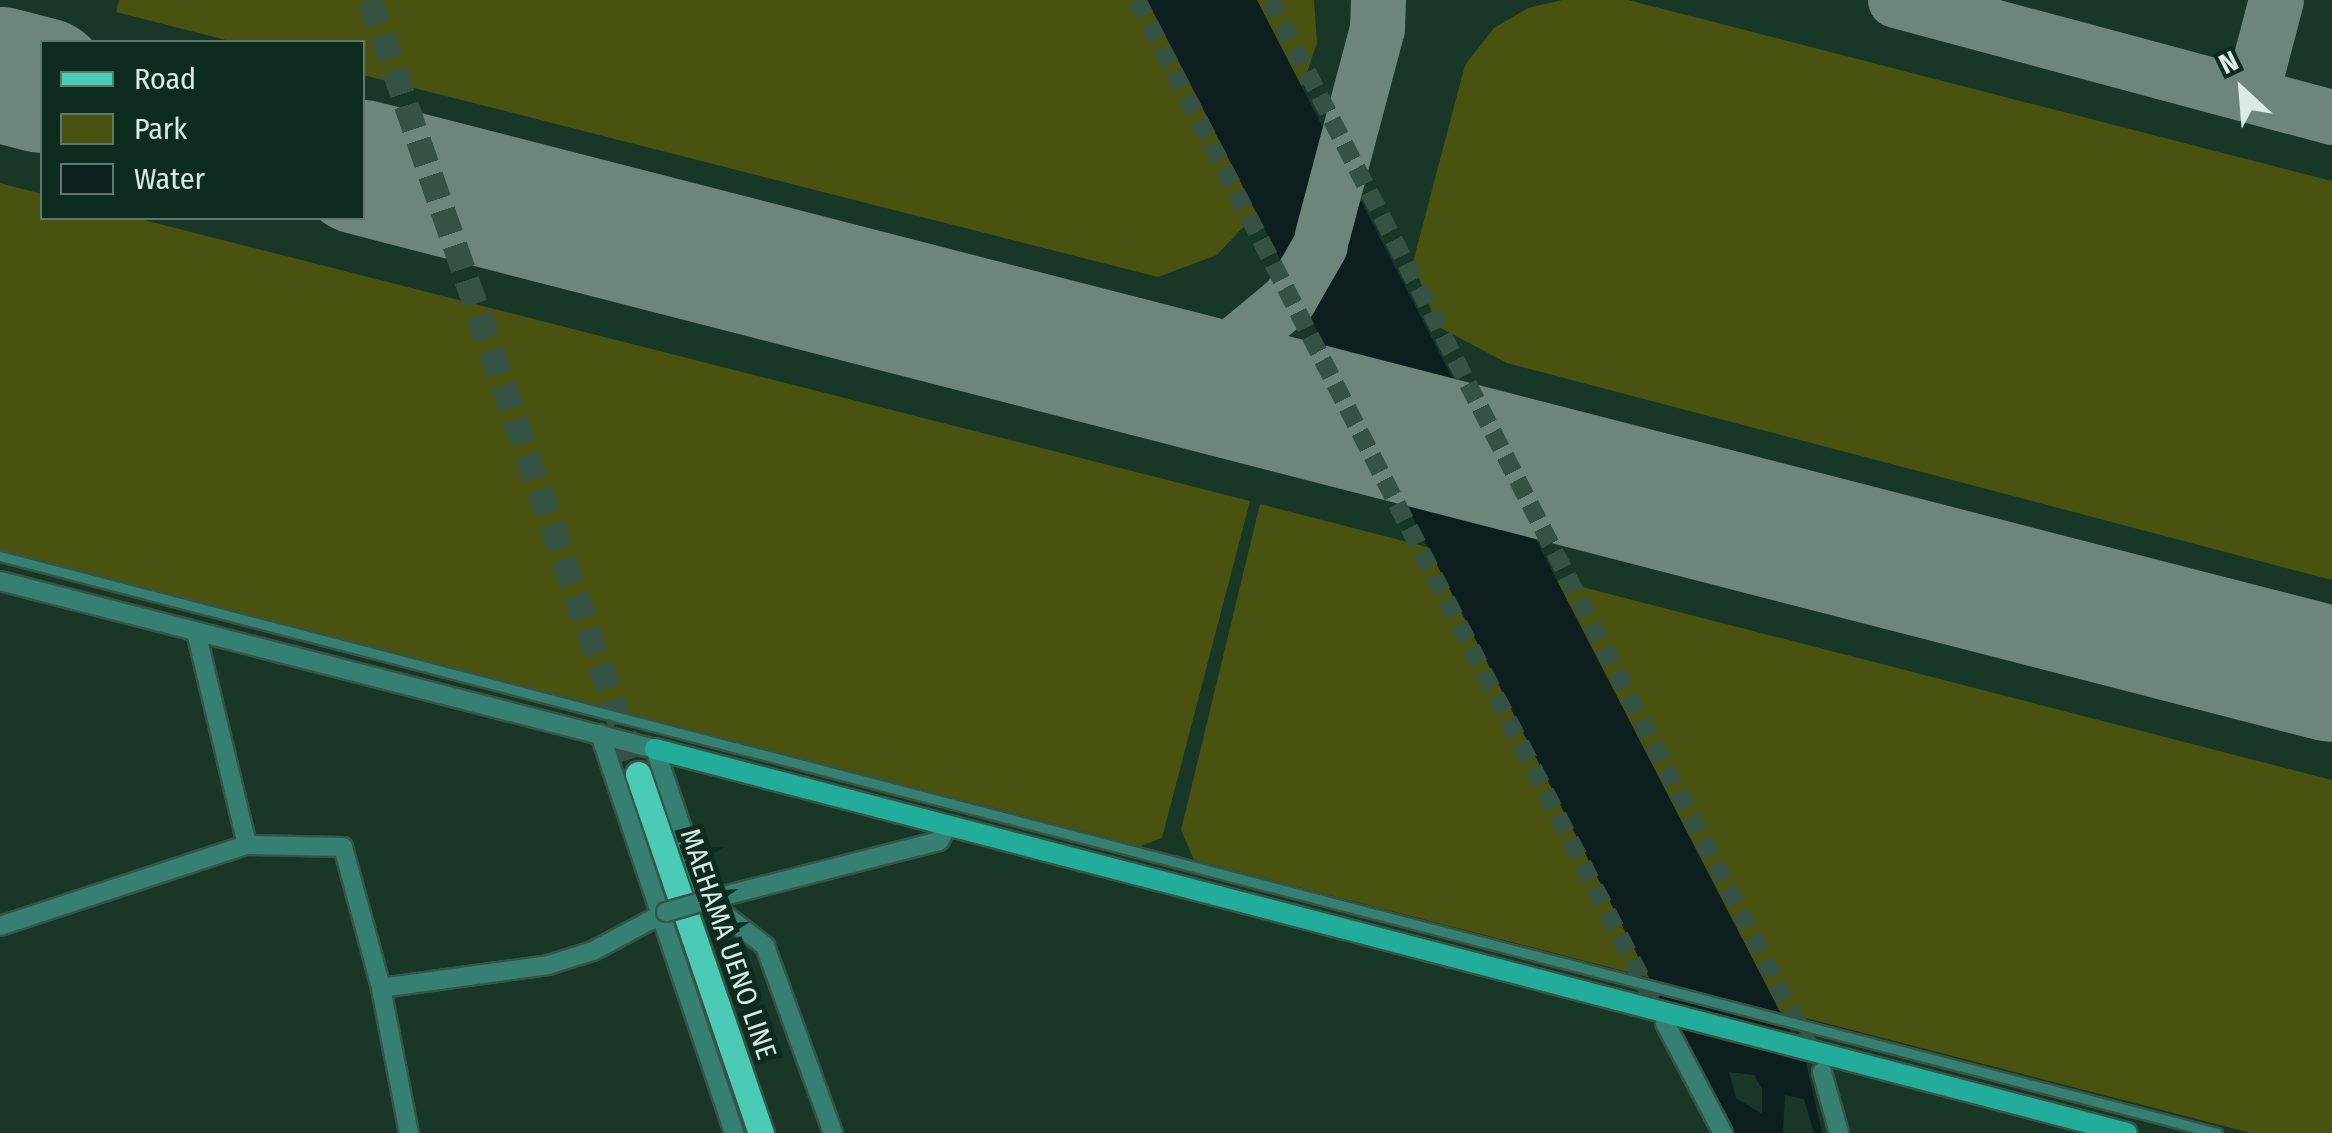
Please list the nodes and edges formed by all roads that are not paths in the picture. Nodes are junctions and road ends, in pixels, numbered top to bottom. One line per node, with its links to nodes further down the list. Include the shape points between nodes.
1 (0, 556): 22 (lane)
2 (0, 581): 3 (street)
3 (196, 632): 4 (street); 8 (street)
4 (600, 734): 5 (street); 10 (street)
5 (655, 749): 7 (street); 9 (street)
6 (638, 774): 17 (main road, MAEHAMA UENO LINE)
7 (946, 827): 9 (street, via 939,840); 21 (street)
8 (247, 844): 11 (street); 12 (street, via 342,847)
9 (703, 901): 10 (street, bridge); 18 (street, via 765,946)
10 (663, 913): 12 (street, via 593,951 548,965); 16 (street)
11 (0, 926)
12 (381, 988): 15 (street)
13 (1665, 1023): 19 (street)
14 (1822, 1072): 20 (street)
15 (409, 1133)
16 (734, 1133)
17 (760, 1133)
18 (833, 1133)
19 (1724, 1133)
20 (1839, 1133)
21 (2127, 1133)
22 (2217, 1133)

